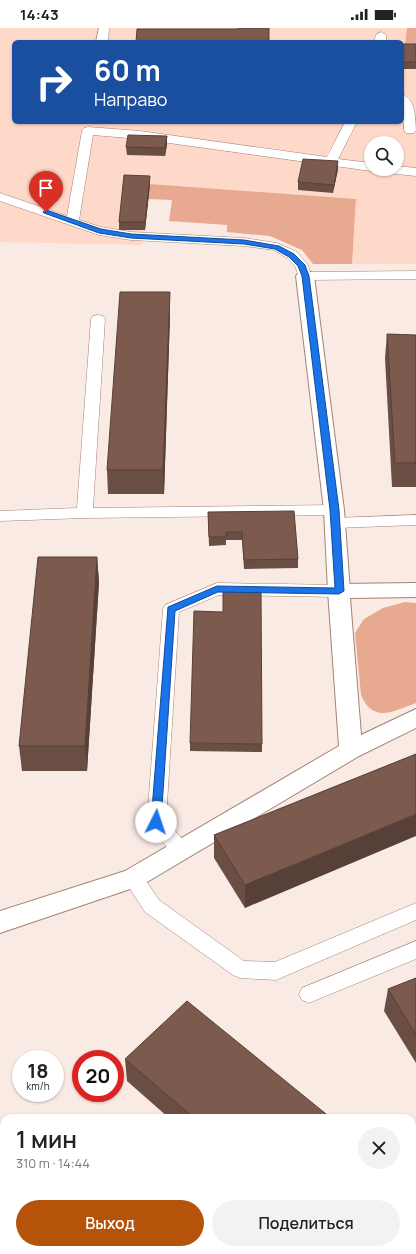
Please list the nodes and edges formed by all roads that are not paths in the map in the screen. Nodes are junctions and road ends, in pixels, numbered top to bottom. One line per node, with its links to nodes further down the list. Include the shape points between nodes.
1 (104, 28): 2 (lane)
2 (102, 40)
3 (404, 101): 6 (lane, via 408,106)
4 (350, 124): 7 (lane)
5 (89, 127): 7 (lane); 12 (lane)
6 (410, 130)
7 (331, 161): 8 (lane)
8 (364, 166)
9 (404, 171): 10 (lane)
10 (416, 172)
11 (0, 197): 12 (lane)
12 (72, 221): 14 (lane, via 99,231 131,236 244,242 277,247 292,255 301,265)
13 (416, 275): 14 (lane)
14 (305, 276): 18 (street)
15 (98, 320): 16 (lane)
16 (85, 513): 17 (lane); 18 (lane)
17 (0, 516)
18 (335, 516): 19 (lane); 21 (street)
19 (416, 520)
20 (416, 590): 21 (street)
21 (339, 591): 23 (street); 24 (lane, via 217,589 171,609 156,822)
22 (416, 718): 23 (street)
23 (351, 750): 24 (street)
24 (180, 850): 25 (street)
25 (133, 878): 26 (lane, via 152,906 240,969 276,971); 27 (street)
26 (416, 911)
27 (0, 922)
28 (416, 950): 29 (lane)
29 (309, 994)

